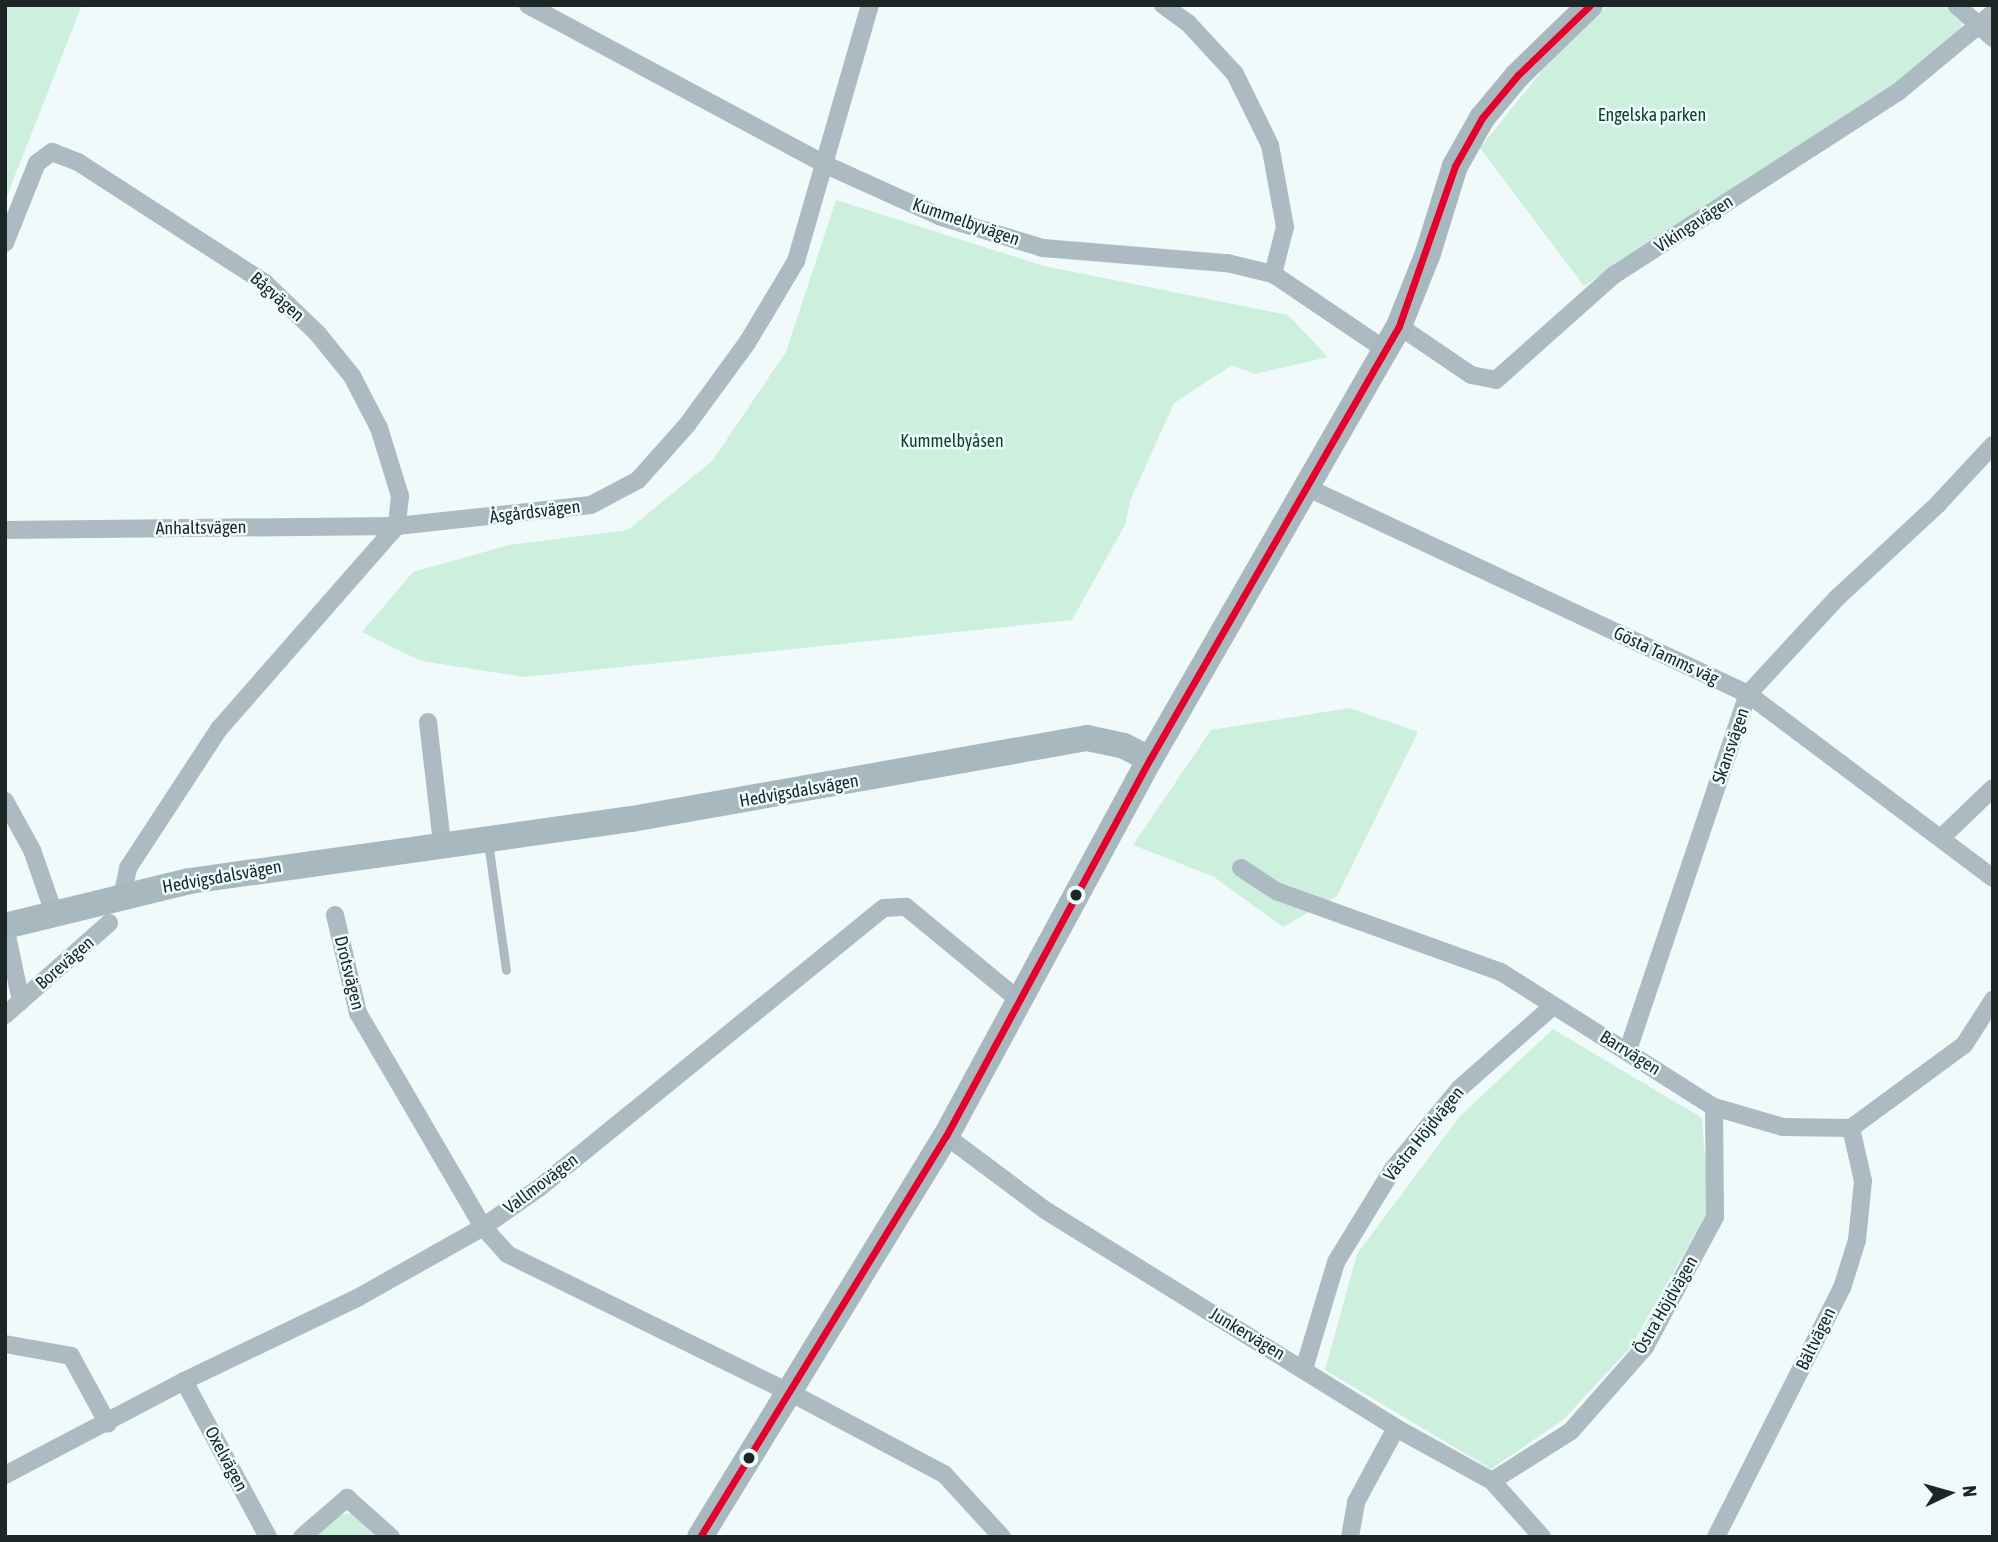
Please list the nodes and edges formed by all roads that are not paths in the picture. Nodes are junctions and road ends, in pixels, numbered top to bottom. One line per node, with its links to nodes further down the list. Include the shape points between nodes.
1 (528, 5): 9 (street, Kummelbyvägen)
2 (870, 5): 9 (street, Åsgårdsvägen)
3 (1163, 5): 11 (street, via 1188,23 1235,74 1270,145 1285,226)
4 (1590, 5): 12 (street, via 1517,76 1482,118 1455,166 1428,254)
5 (1956, 5): 7 (street)
6 (1993, 13): 7 (street, Vikingavägen)
7 (1978, 25): 8 (street); 12 (street, Vikingavägen, via 1898,92 1614,275 1496,380 1471,375)
8 (1993, 38)
9 (826, 165): 11 (street, Kummelbyvägen, via 941,217 1043,248 1227,263); 16 (street, Åsgårdsvägen, via 796,261 739,353 687,425 638,480 592,505)
10 (5, 243): 16 (street, Bågvägen, via 37,163 52,152 78,162 265,283 318,334 352,376 379,428 400,496)
11 (1273, 274): 13 (street, Kummelbyvägen)
12 (1399, 326): 13 (street)
13 (1384, 349): 15 (street)
14 (1993, 444): 18 (street, Skansvägen, via 1938,504 1837,598)
15 (1306, 487): 18 (street, Gösta Tamms väg); 20 (street)
16 (397, 526): 17 (street, Anhaltsvägen); 28 (street, via 219,729 128,868)
17 (5, 530)
18 (1748, 694): 24 (street, Gösta Tamms väg); 39 (street, Skansvägen)
19 (428, 722): 25 (street)
20 (1150, 759): 23 (street, Hedvigsdalsvägen, via 1124,746 1087,738 646,817); 36 (street)
21 (1993, 788): 24 (street)
22 (5, 801): 30 (street, via 32,850)
23 (488, 837): 25 (street, Hedvigsdalsvägen); 33 (lane)
24 (1941, 838): 27 (street, Gösta Tamms väg)
25 (442, 843): 28 (street, Hedvigsdalsvägen, via 190,881)
26 (1241, 868): 37 (street, Barrvägen, via 1276,891 1501,972)
27 (1993, 878)
28 (122, 897): 30 (street, Hedvigsdalsvägen)
29 (335, 915): 43 (street, Drotsvägen, via 358,1013)
30 (55, 916): 32 (street, Hedvigsdalsvägen)
31 (109, 923): 35 (street, Borevägen)
32 (5, 926): 35 (street, Borevägen)
33 (506, 970)
34 (1993, 1000): 41 (street, via 1964,1045)
35 (21, 1001): 38 (street, Borevägen)
36 (1020, 1001): 42 (street); 43 (street, Vallmovägen, via 906,907 884,908 540,1188)
37 (1553, 1006): 39 (street, Barrvägen); 45 (street, Västra Höjdvägen, via 1460,1088 1393,1169 1336,1262)
38 (5, 1014)
39 (1628, 1050): 40 (street, Barrvägen)
40 (1714, 1107): 41 (street, Barrvägen, via 1783,1126); 51 (street, Östra Höjdvägen, via 1716,1217 1645,1347 1571,1431)
41 (1851, 1128): 59 (street, Bältvägen, via 1863,1181 1857,1240 1842,1288)
42 (947, 1136): 45 (street, Junkervägen, via 1045,1210); 47 (street)
43 (483, 1227): 46 (street, Vallmovägen, via 359,1297); 47 (street, Drotsvägen, via 507,1254)
44 (5, 1344): 48 (street, via 71,1356)
45 (1304, 1368): 49 (street, Junkervägen)
46 (184, 1381): 48 (street, Vallmovägen); 52 (street, Oxelvägen)
47 (792, 1393): 55 (street); 56 (street, Drotsvägen, via 944,1474)
48 (107, 1424): 50 (street, Vallmovägen)
49 (1396, 1428): 51 (street, Junkervägen); 57 (street, via 1356,1502)
50 (5, 1475)
51 (1492, 1481): 58 (street, Junkervägen)
52 (268, 1537)
53 (302, 1537): 54 (street, via 347,1498)
54 (391, 1537)
55 (700, 1537)
56 (1002, 1537)
57 (1350, 1537)
58 (1542, 1537)
59 (1716, 1537)

